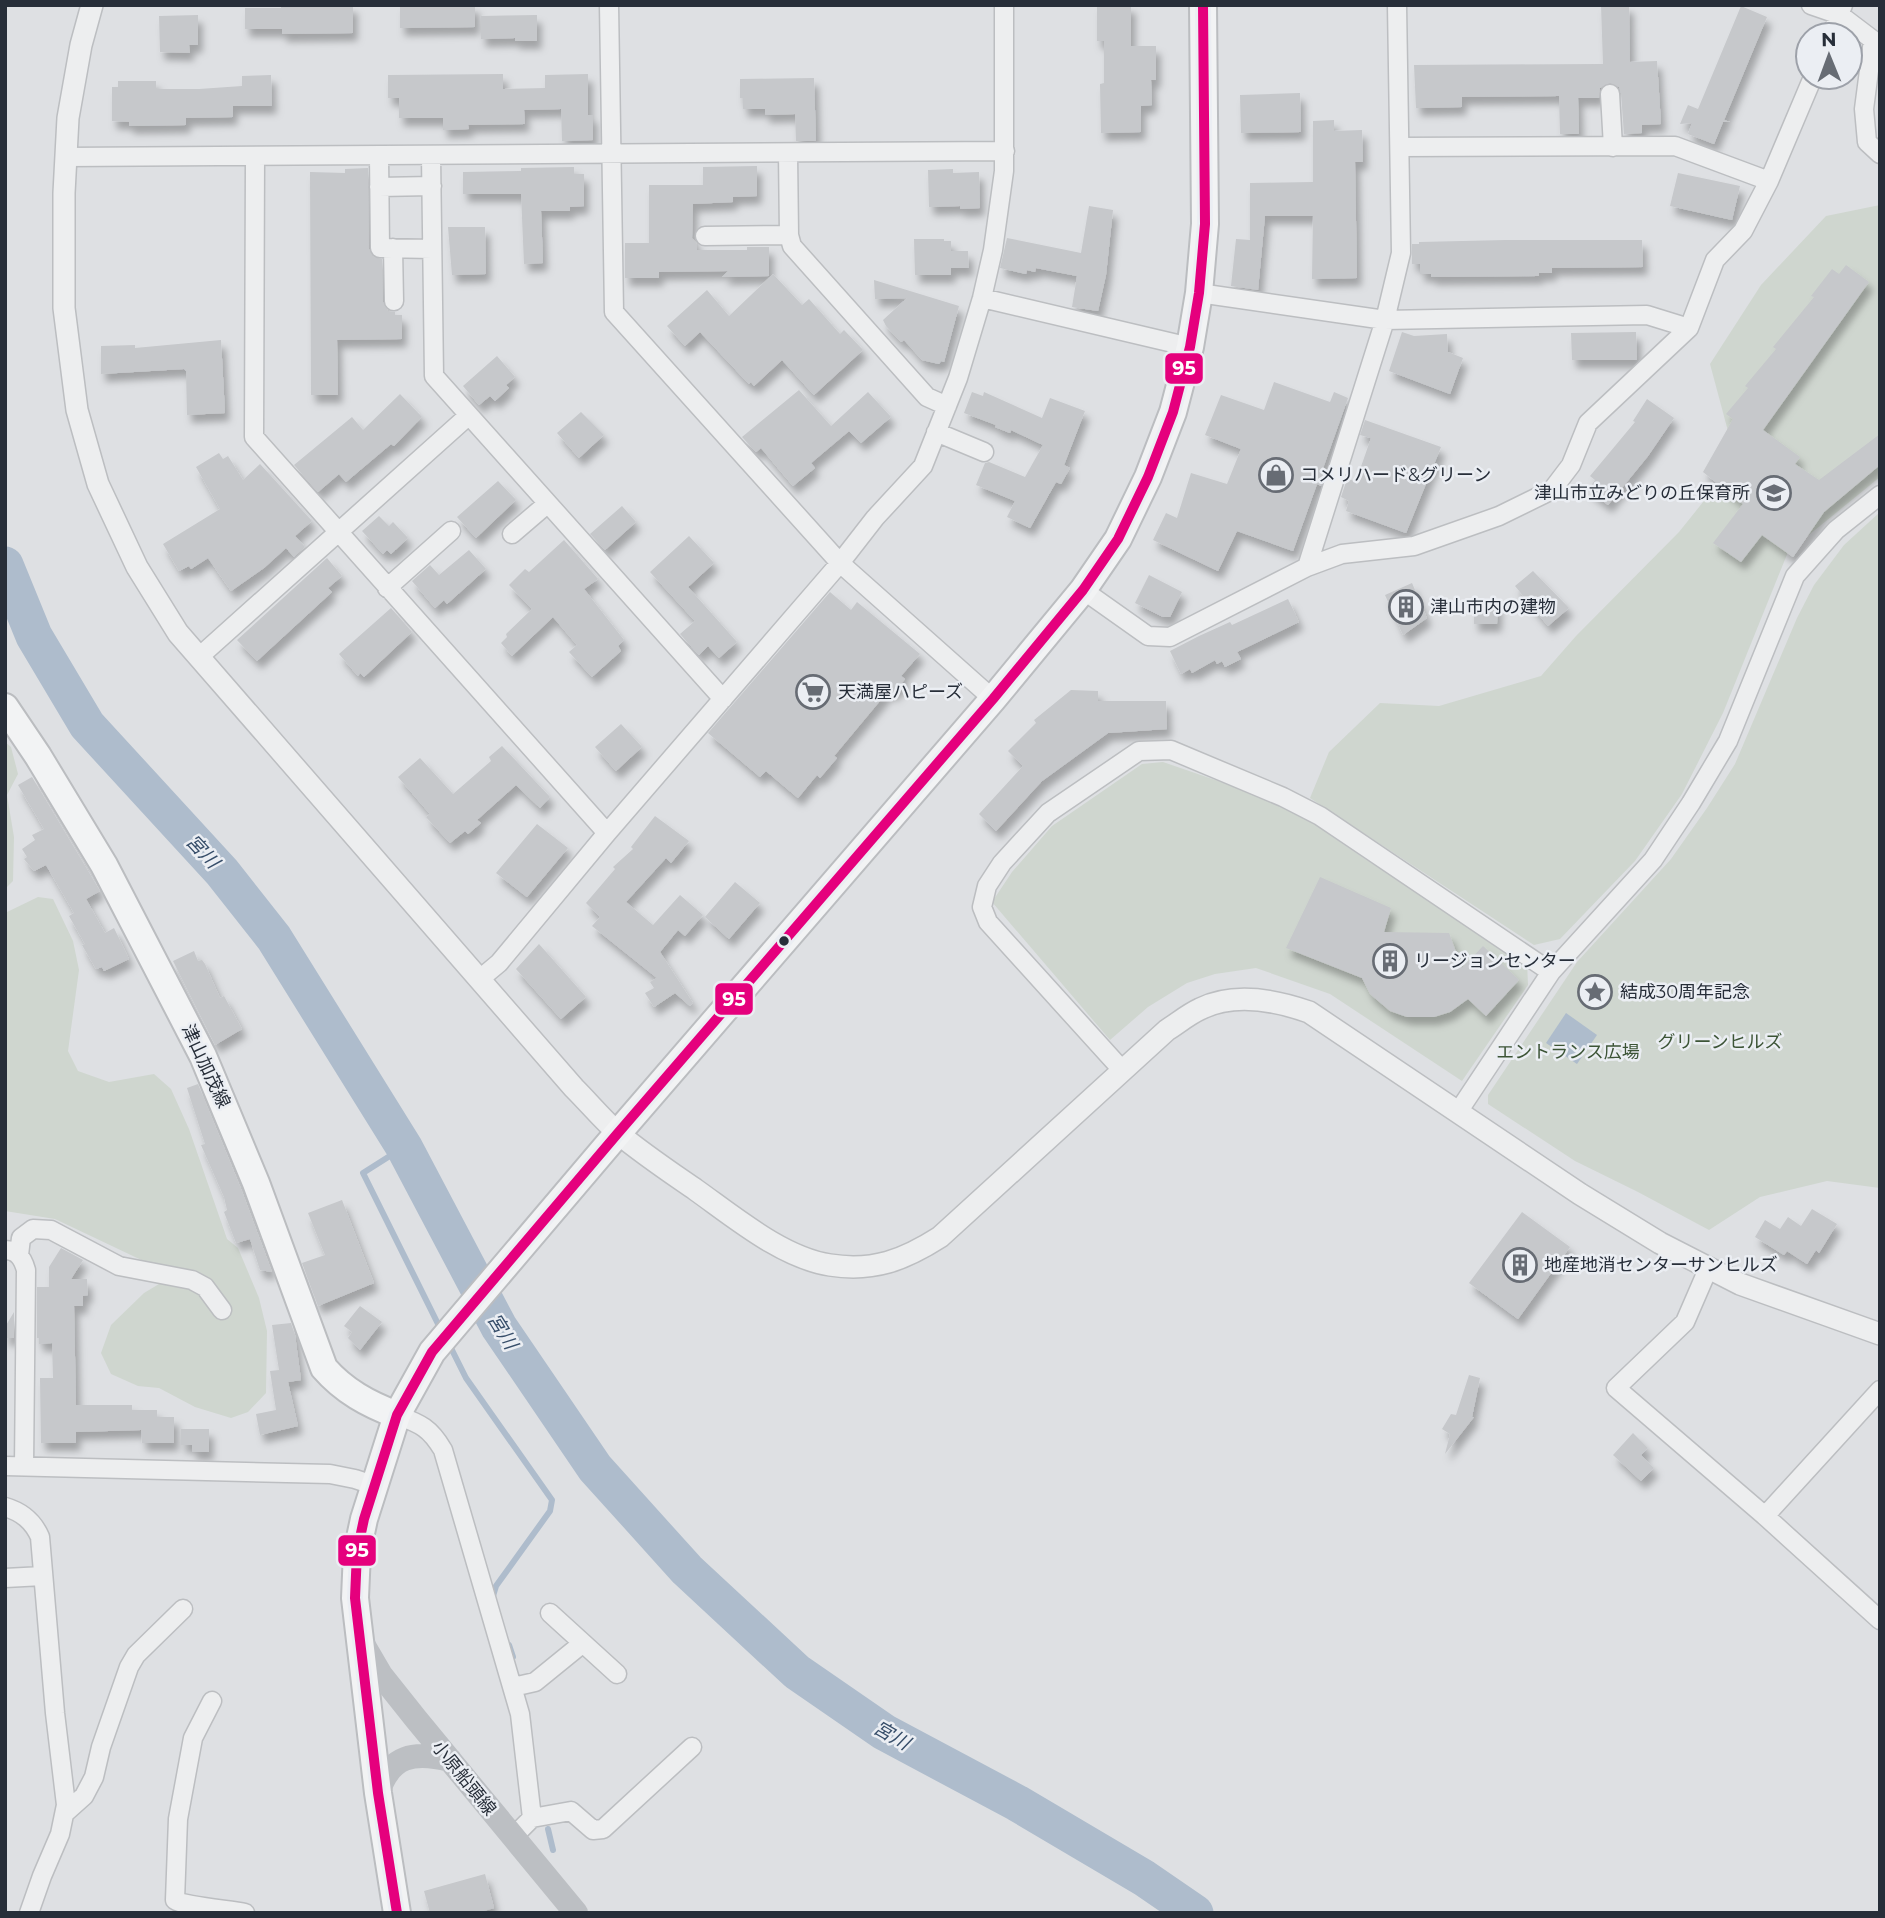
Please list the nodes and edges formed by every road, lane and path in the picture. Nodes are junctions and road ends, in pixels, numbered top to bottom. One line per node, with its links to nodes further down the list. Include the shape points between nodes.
1 (92, 5): 18 (street, via 68,118)
2 (609, 5): 14 (street)
3 (1004, 5): 12 (street)
4 (1203, 5): 27 (main road, via 1205,224)
5 (1397, 5): 10 (street)
6 (1811, 5): 7 (street)
7 (1841, 10): 15 (street, via 1873,40 1864,108 1867,142)
8 (1808, 91): 20 (street)
9 (1610, 94): 11 (street)
10 (1400, 147): 11 (street); 30 (street, via 1401,253)
11 (1613, 147): 20 (street, via 1675,146)
12 (1005, 151): 13 (street); 28 (street)
13 (788, 153): 14 (street); 23 (street)
14 (610, 154): 17 (street); 42 (street, via 614,312)
15 (1880, 154)
16 (379, 156): 17 (street); 19 (street); 22 (street)
17 (431, 156): 21 (street)
18 (65, 157): 19 (street); 46 (street, via 64,308 77,410 98,484 137,568)
19 (255, 157): 40 (street, via 254,437)
20 (1769, 181): 31 (street, via 1743,232 1715,260)
21 (432, 186): 22 (street); 26 (street)
22 (379, 187): 25 (street, via 380,248)
23 (789, 235): 24 (street); 33 (street, via 792,246 927,397)
24 (705, 236)
25 (393, 248): 26 (street); 29 (street)
26 (432, 249): 34 (street, via 434,376)
27 (1199, 293): 30 (street); 32 (main road)
28 (982, 298): 32 (street); 33 (street)
29 (394, 301)
30 (1385, 320): 31 (street, via 1647,315); 43 (street)
31 (1689, 328): 43 (street, via 1588,423 1571,465 1552,490 1499,516 1414,545 1342,554)
32 (1190, 347): 45 (main road, via 1173,412 1148,477 1118,539)
33 (947, 405): 35 (street)
34 (468, 416): 38 (street); 40 (street)
35 (936, 432): 36 (street); 42 (street, via 923,466)
36 (984, 452)
37 (1880, 495): 51 (street, via 1836,530 1795,576 1728,741 1698,793 1653,860)
38 (547, 504): 41 (street); 47 (street)
39 (452, 531): 44 (street)
40 (337, 533): 44 (street); 46 (street)
41 (512, 534)
42 (840, 563): 47 (street); 48 (street)
43 (1307, 567): 45 (street, via 1170,638 1148,636)
44 (387, 588): 50 (street)
45 (1083, 590): 48 (main road)
46 (198, 656): 52 (street)
47 (723, 699): 50 (street)
48 (993, 699): 55 (main road)
49 (5, 707): 61 (main road, 津山加茂線, via 104,865 203,1056 324,1368 364,1401)
50 (607, 833): 52 (street, via 499,963)
51 (1551, 972): 53 (street, via 1283,797 1171,750 1139,751 1048,813 1002,863 982,907 988,922); 54 (street)
52 (481, 978): 55 (street)
53 (1123, 1070): 54 (street, via 1167,1030 1202,1008 1228,1001 1281,1003 1309,1012); 55 (street, via 940,1237 889,1264 859,1268 829,1265 796,1254 747,1226)
54 (1458, 1112): 57 (street, via 1580,1195)
55 (618, 1133): 61 (main road, via 432,1352)
56 (12, 1253): 58 (street, via 33,1229 51,1230 119,1266 192,1280 205,1287); 63 (street, via 22,1258 26,1270)
57 (1708, 1269): 59 (street); 66 (street, via 1685,1322 1616,1388)
58 (222, 1310)
59 (1880, 1334)
60 (1880, 1391): 66 (street)
61 (397, 1415): 64 (main road); 75 (street, via 420,1424 443,1450)
62 (5, 1466): 63 (street)
63 (24, 1466): 64 (street, via 330,1474)
64 (373, 1485): 72 (main road, via 358,1552 355,1598)
65 (5, 1507): 67 (street, via 20,1512 35,1526)
66 (1765, 1516): 71 (street)
67 (43, 1576): 68 (street); 80 (street)
68 (5, 1578)
69 (183, 1609): 80 (street, via 129,1667 93,1777 84,1796)
70 (550, 1613): 73 (street)
71 (1880, 1620)
72 (360, 1638): 78 (main road, 小原船頭線, via 382,1675); 79 (main road)
73 (583, 1643): 74 (street); 75 (street, via 542,1677)
74 (617, 1674)
75 (513, 1688): 81 (street, via 526,1751)
76 (212, 1701): 84 (street, via 193,1738 178,1819 175,1900 181,1905)
77 (692, 1747): 81 (street, via 603,1829 593,1830 571,1811)
78 (450, 1760): 79 (main road, via 427,1754 406,1758 383,1777); 82 (main road, 小原船頭線)
79 (378, 1793): 85 (main road)
80 (65, 1813): 83 (street)
81 (532, 1818): 82 (street)
82 (513, 1837): 86 (main road, 小原船頭線)
83 (29, 1913)
84 (245, 1913)
85 (397, 1913)
86 (576, 1913)

